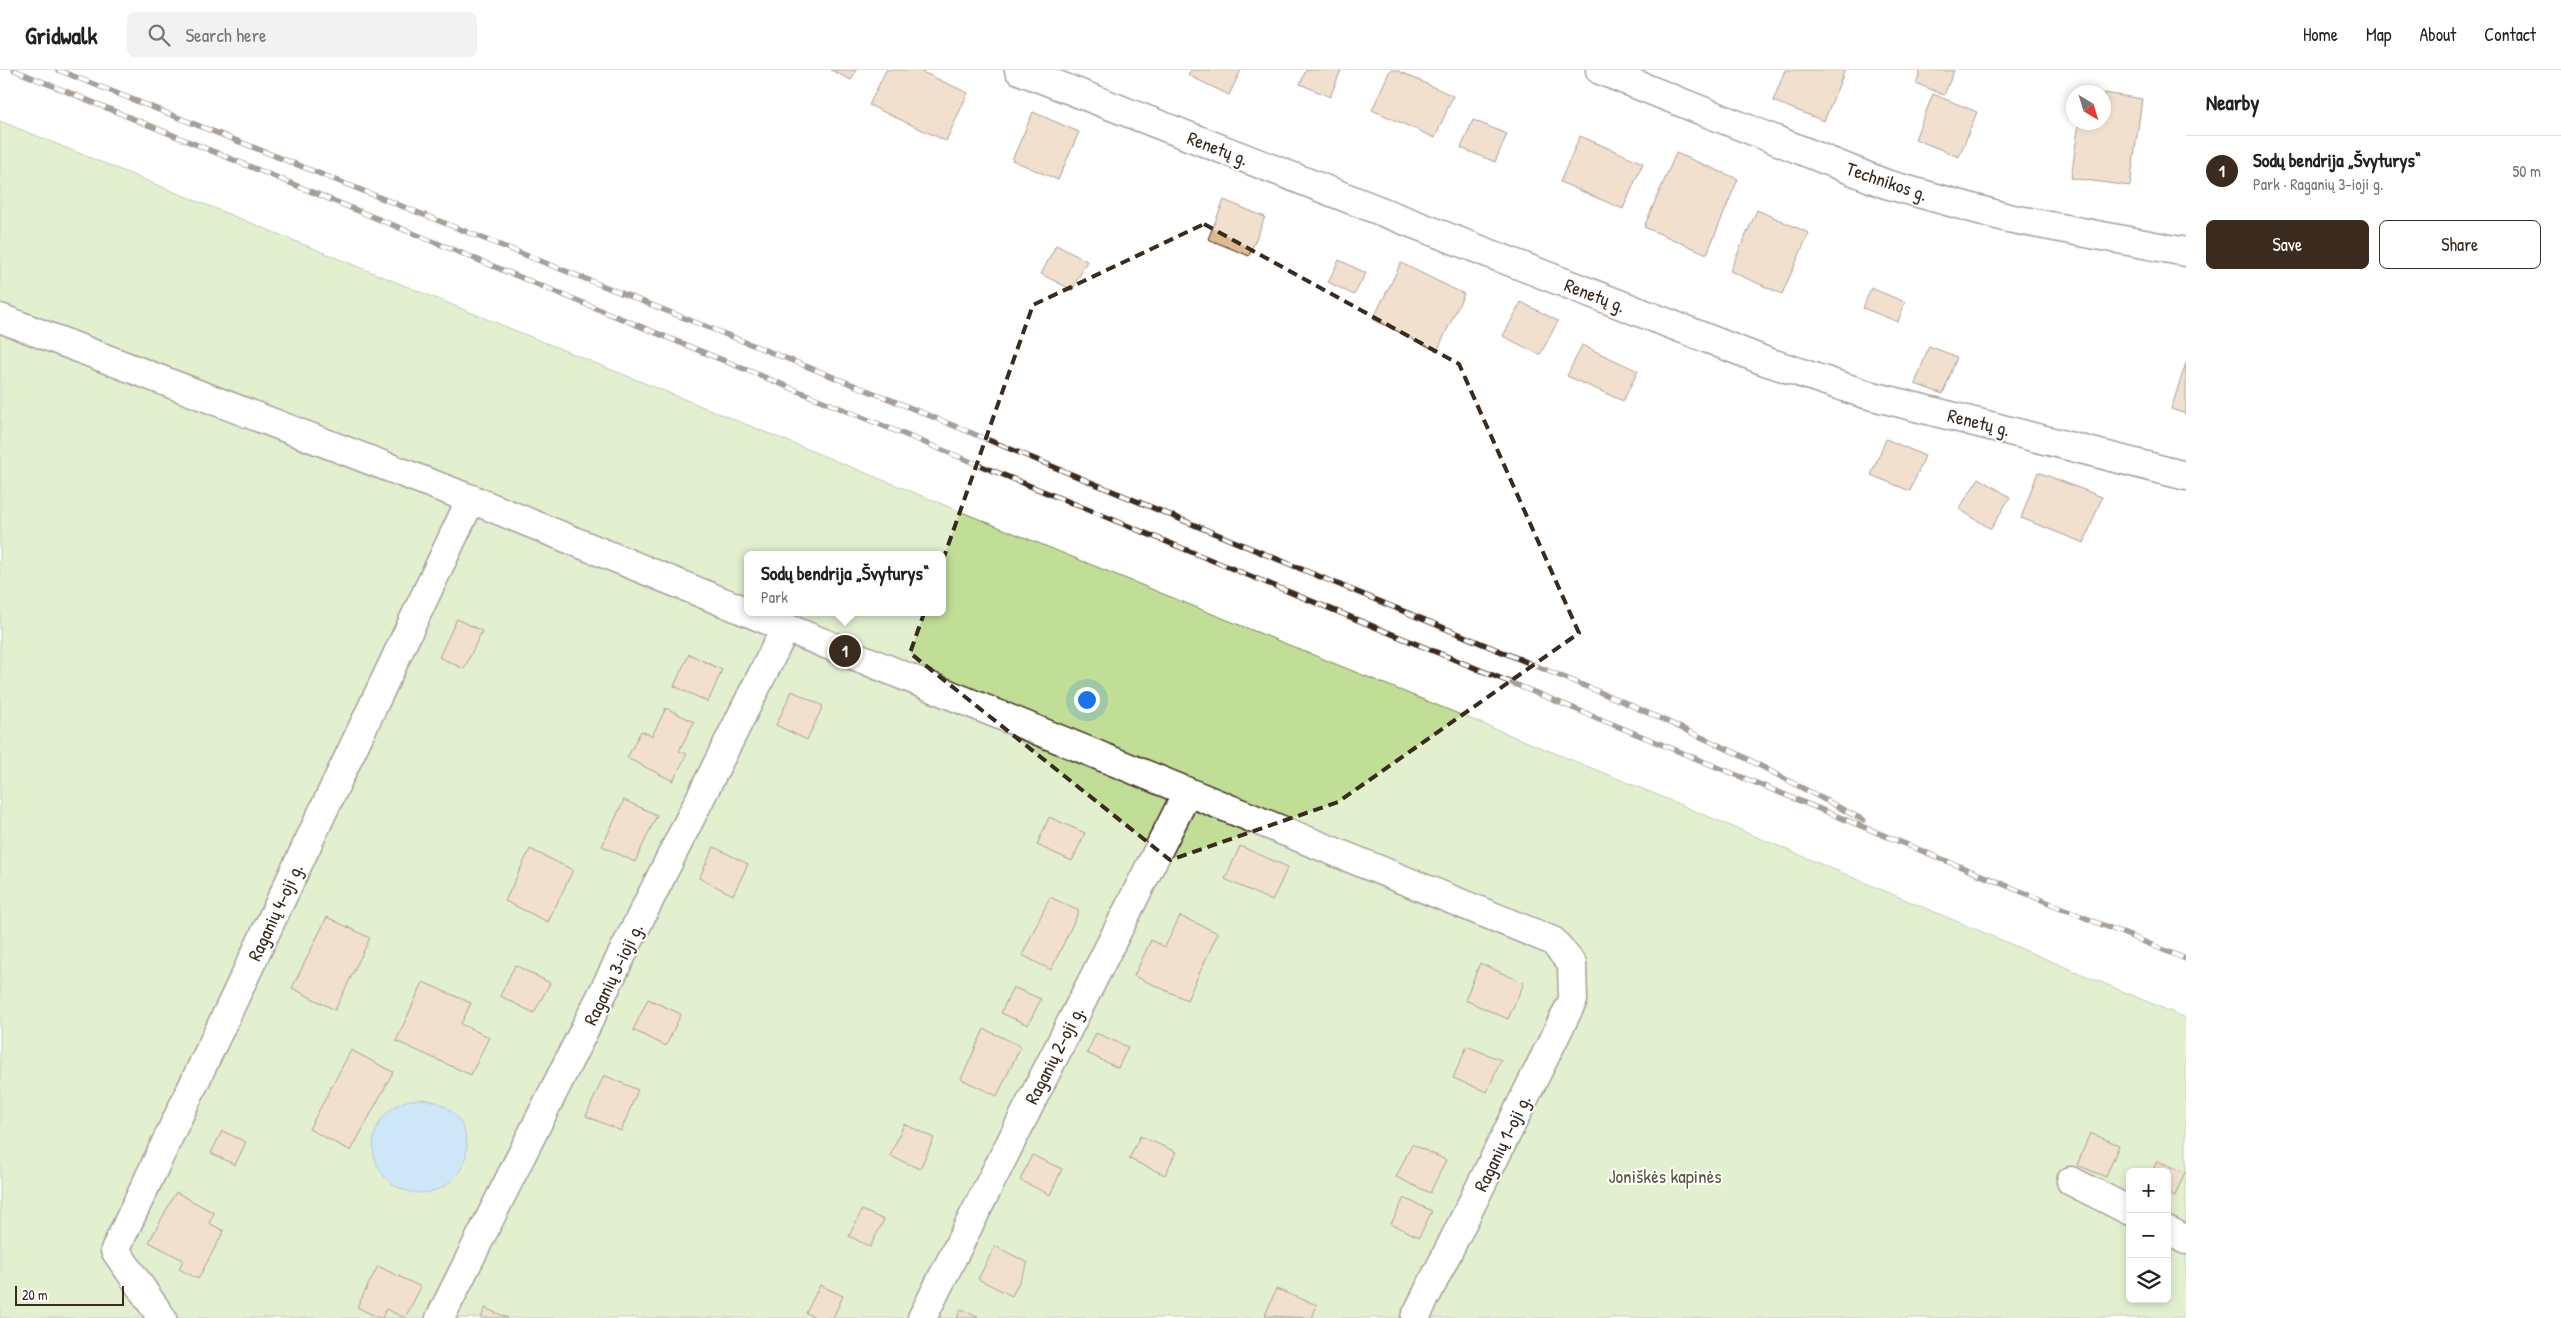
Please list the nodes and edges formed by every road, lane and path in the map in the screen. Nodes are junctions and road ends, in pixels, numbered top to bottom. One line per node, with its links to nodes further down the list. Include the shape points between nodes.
1 (1019, 70): 5 (street, Renetų g., via 1765,361 1866,394)
2 (1600, 70): 3 (street, Technikos g., via 1886,184 2008,218)
3 (2186, 252)
4 (0, 318): 6 (street)
5 (2186, 476)
6 (471, 499): 7 (street); 15 (street, Raganių 4-oji g., via 115,1250)
7 (744, 612)
8 (754, 616): 9 (street)
9 (785, 629): 10 (street); 16 (street, Raganių 3-ioji g.)
10 (1187, 793): 17 (street, Raganių 2-oji g.); 18 (street, Raganių 1-oji g., via 1553,941 1572,964 1573,1000)
11 (2071, 1181): 12 (street)
12 (2126, 1209)
13 (2171, 1232): 14 (street)
14 (2186, 1240)
15 (162, 1318)
16 (440, 1318)
17 (922, 1318)
18 (1415, 1318)

